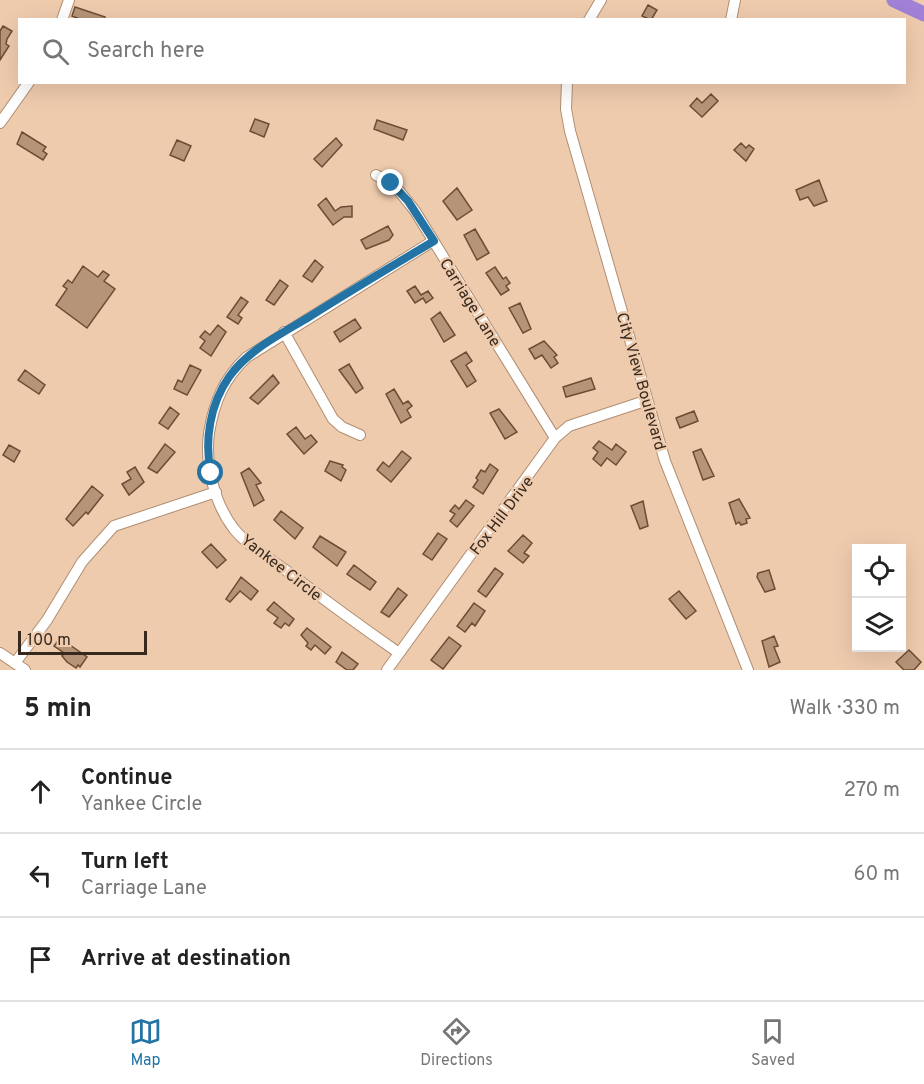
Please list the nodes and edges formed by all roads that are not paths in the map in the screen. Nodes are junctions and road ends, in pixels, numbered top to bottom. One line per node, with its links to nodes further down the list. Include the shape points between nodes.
1 (69, 0): 4 (street)
2 (601, 0): 5 (street)
3 (735, 0): 6 (street)
4 (63, 18)
5 (590, 18)
6 (731, 18)
7 (28, 84): 9 (street)
8 (567, 84): 13 (street, City View Boulevard, via 570,131)
9 (0, 123)
10 (376, 176): 11 (street, Carriage Lane, via 396,187)
11 (434, 241): 12 (street, Yankee Circle); 15 (street, Carriage Lane)
12 (284, 332): 14 (street, via 333,419); 16 (street, Yankee Circle, via 242,362 218,396 208,453)
13 (645, 401): 15 (street, Fox Hill Drive, via 569,426); 22 (street, City View Boulevard, via 664,461)
14 (360, 435)
15 (555, 438): 18 (street, Fox Hill Drive)
16 (216, 492): 18 (street, Yankee Circle, via 226,517 240,536); 19 (street, via 114,526 82,562)
17 (0, 653): 19 (street)
18 (399, 653): 21 (street, Fox Hill Drive)
19 (15, 663): 20 (street)
20 (25, 670)
21 (387, 670)
22 (748, 670)

